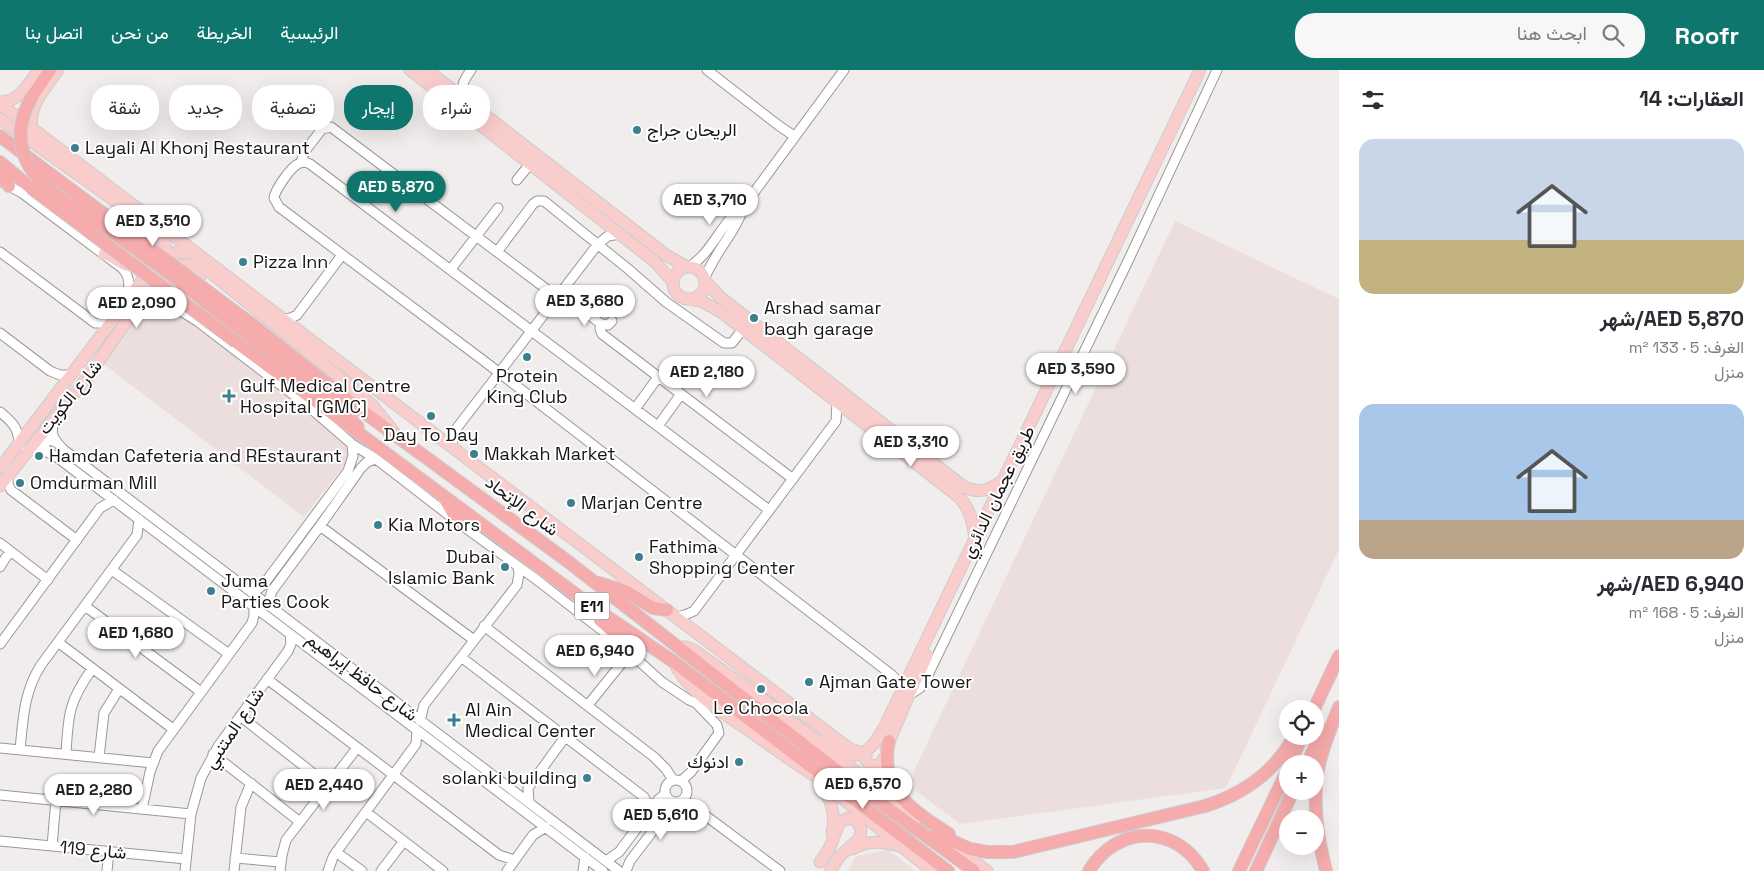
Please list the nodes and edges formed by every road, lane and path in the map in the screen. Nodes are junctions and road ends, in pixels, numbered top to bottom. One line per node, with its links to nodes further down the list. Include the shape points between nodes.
1 (39, 70): 14 (main road)
2 (50, 70): 15 (highway)
3 (58, 70): 15 (main road)
4 (410, 70): 26 (main road)
5 (427, 70): 12 (main road)
6 (471, 70): 13 (street)
7 (707, 70): 21 (street)
8 (844, 70): 21 (street)
9 (1200, 70): 99 (main road, طريق عجمان الدائري)
10 (1208, 70): 158 (main road, طريق عجمان الدائري)
11 (1217, 70): 158 (street, via 925,681 920,688)
12 (447, 85)
13 (463, 85)
14 (19, 96): 15 (main road, via 23,105); 16 (main road)
15 (33, 101): 19 (main road); 57 (highway, bridge, via 23,116 21,136 26,161 37,178 59,197)
16 (0, 103): 19 (main road)
17 (490, 118): 44 (main road, via 666,255)
18 (0, 119): 23 (main road)
19 (32, 128): 22 (main road)
20 (0, 136): 57 (highway, شارع الإتحاد / E11, bridge)
21 (793, 138): 30 (street)
22 (46, 140): 23 (main road); 53 (main road)
23 (55, 158): 32 (main road)
24 (0, 162): 75 (highway, E11, bridge)
25 (301, 162): 36 (street, via 305,151 322,129 331,127); 43 (street, via 277,189 275,202); 45 (street, via 310,164)
26 (530, 164): 28 (street); 33 (main road)
27 (0, 175): 29 (highway)
28 (516, 180)
29 (4, 183): 41 (street)
30 (744, 206): 44 (street, via 732,216 706,252); 46 (street)
31 (498, 208): 36 (street)
32 (133, 214): 34 (main road); 41 (main road, via 152,240 137,265 129,267)
33 (603, 221): 35 (main road); 37 (street)
34 (160, 232): 40 (main road); 42 (main road)
35 (620, 234): 37 (street); 47 (main road, via 654,261)
36 (476, 237): 39 (street); 45 (street)
37 (599, 242): 39 (street, via 539,200); 49 (street); 59 (street, via 666,302 724,343 732,343)
38 (0, 252): 51 (street, via 95,322 102,323)
39 (497, 252): 49 (street)
40 (187, 253): 42 (main road); 48 (main road)
41 (104, 254): 51 (street, via 122,268 128,278 129,286)
42 (166, 254): 51 (main road, شارع الكويت, via 154,264); 63 (main road, شارع الكويت, via 162,269)
43 (342, 255): 52 (street); 66 (street)
44 (688, 267): 46 (main road, via 700,271); 47 (main road, via 677,272)
45 (451, 269): 60 (street)
46 (705, 280): 50 (main road, via 700,295); 93 (main road, via 720,297)
47 (673, 282): 50 (main road, via 674,290)
48 (224, 285): 54 (main road, via 213,283 184,264 164,285 164,295); 73 (main road, via 314,355)
49 (558, 295): 56 (street); 60 (street)
50 (689, 299): 59 (main road, via 715,308)
51 (119, 313): 62 (main road, شارع الكويت)
52 (297, 315): 53 (street); 58 (street)
53 (283, 319): 58 (main road)
54 (197, 321): 63 (street, via 166,302 153,301 140,309); 72 (street)
55 (612, 321): 56 (street, via 608,325)
56 (601, 324): 69 (street, via 602,334)
57 (244, 325): 85 (highway, شارع الإتحاد / E11); 87 (highway, via 330,398)
58 (296, 329): 67 (main road)
59 (743, 329): 74 (main road)
60 (531, 330): 66 (street); 76 (street)
61 (0, 333): 65 (street)
62 (104, 333): 64 (main road, via 108,339 95,356); 68 (main road, شارع الكويت)
63 (111, 344): 64 (main road, شارع الكويت)
64 (94, 368): 79 (main road, شارع الكويت)
65 (50, 371): 68 (street); 70 (street)
66 (499, 373): 84 (street); 115 (street)
67 (356, 374): 73 (main road); 86 (main road)
68 (70, 375): 70 (main road, شارع الكويت)
69 (658, 376): 71 (street); 76 (street)
70 (57, 392): 82 (main road, شارع الكويت)
71 (681, 394): 83 (street); 98 (street)
72 (296, 397): 75 (highway); 89 (street)
73 (364, 399): 85 (main road)
74 (838, 403): 78 (main road); 81 (street)
75 (318, 405): 87 (highway, E11)
76 (635, 408): 83 (street)
77 (0, 412): 80 (street)
78 (854, 416): 81 (street); 90 (main road)
79 (55, 417): 88 (street); 91 (main road, شارع الكويت)
80 (12, 421): 82 (street); 91 (street)
81 (836, 421): 98 (street)
82 (33, 424): 91 (main road, شارع الكويت)
83 (658, 426): 105 (street)
84 (453, 433): 86 (street); 92 (street)
85 (395, 434): 122 (highway, شارع الإتحاد / E11)
86 (440, 437): 92 (main road)
87 (367, 439): 102 (highway, E11)
88 (54, 442): 94 (street, via 48,439 44,442); 125 (street, شارع حافظ إبراهيم)
89 (352, 444): 95 (street); 97 (street)
90 (893, 446): 93 (main road, via 910,455); 111 (main road, via 963,501 971,516)
91 (23, 447): 94 (street); 96 (main road, شارع الكويت)
92 (452, 447): 131 (main road)
93 (919, 452): 99 (main road, via 968,489 986,490)
94 (49, 453): 101 (street, شارع حافظ إبراهيم)
95 (376, 458): 97 (street); 107 (street)
96 (4, 472): 100 (main road, شارع الكويت); 112 (street, via 13,492)
97 (351, 474): 108 (street); 120 (street)
98 (793, 479): 105 (street)
99 (1004, 480): 111 (main road, طريق عجمان الدائري)
100 (0, 486)
101 (102, 491): 103 (street, شارع حافظ إبراهيم); 104 (street)
102 (443, 495): 107 (highway); 129 (highway, E11)
103 (114, 500): 104 (street); 106 (street, شارع حافظ إبراهيم)
104 (100, 508): 112 (street)
105 (770, 510): 115 (street)
106 (139, 519): 109 (street, شارع حافظ إبراهيم); 110 (street)
107 (459, 523): 117 (street)
108 (320, 526): 124 (street); 137 (street)
109 (151, 530): 110 (street); 127 (street, شارع حافظ إبراهيم)
110 (137, 535): 118 (street)
111 (975, 539): 152 (main road, طريق عجمان الدائري)
112 (78, 540): 119 (street)
113 (0, 543): 114 (street)
114 (14, 554): 116 (street, via 6,556); 119 (street)
115 (736, 554): 130 (street); 153 (street)
116 (2, 565)
117 (518, 566): 121 (street); 123 (street)
118 (112, 570): 126 (street); 144 (street)
119 (48, 580): 139 (street)
120 (267, 580): 124 (street); 125 (street, via 258,589)
121 (537, 580): 123 (street); 141 (street)
122 (595, 583): 131 (highway, via 619,588 649,606); 142 (highway, شارع الإتحاد / E11)
123 (517, 585): 134 (street)
124 (276, 586): 128 (street, via 269,596)
125 (247, 589): 128 (street, شارع حافظ إبراهيم)
126 (86, 606): 138 (street); 157 (street)
127 (254, 606): 132 (street, شارع حافظ إبراهيم); 133 (street)
128 (270, 606): 168 (street, شارع حافظ إبراهيم)
129 (593, 607): 141 (highway); 148 (highway, E11)
130 (694, 611): 131 (street, via 685,615); 135 (street)
131 (672, 614): 135 (main road)
132 (267, 616): 133 (street); 136 (street, شارع حافظ إبراهيم)
133 (252, 623): 144 (street)
134 (484, 626): 137 (street); 164 (street)
135 (693, 630): 151 (main road)
136 (290, 634): 140 (street, شارع حافظ إبراهيم); 143 (street)
137 (474, 640): 146 (street)
138 (59, 642): 150 (street); 181 (street, via 27,692)
139 (0, 644)
140 (305, 646): 143 (street); 172 (street, شارع حافظ إبراهيم)
141 (622, 646): 147 (street); 149 (street)
142 (678, 647): 160 (main road, via 694,650); 247 (highway, شارع الإتحاد / E11, via 849,780)
143 (288, 651): 155 (street, شارع المتنبي)
144 (229, 654): 157 (street)
145 (1339, 656): 154 (highway)
146 (461, 657): 166 (street); 173 (street)
147 (635, 658): 149 (street); 163 (street, via 662,682)
148 (674, 662): 165 (main road, via 687,682); 246 (highway, E11)
149 (620, 664): 164 (street)
150 (92, 669): 156 (street); 183 (street, via 71,706)
151 (748, 672): 160 (main road); 182 (main road, via 850,749)
152 (911, 673): 153 (street); 158 (main road, طريق عجمان الدائري)
153 (892, 675): 158 (street)
154 (1329, 677): 161 (highway); 162 (highway)
155 (267, 679): 169 (street, شارع المتنبي); 180 (street)
156 (119, 689): 171 (street); 186 (street, via 104,712)
157 (201, 692): 171 (street)
158 (905, 692): 176 (main road, طريق عجمان الدائري); 182 (main road, طريق عجمان الدائري, via 875,744)
159 (1339, 697): 185 (highway)
160 (761, 698): 175 (main road)
161 (1314, 700)
162 (1318, 700)
163 (696, 703): 165 (street); 191 (street, via 717,725 719,733 691,772)
164 (588, 705): 191 (street, via 654,758)
165 (712, 705): 190 (main road)
166 (424, 706): 168 (street); 170 (street)
167 (1339, 707): 253 (highway, via 1323,750 1316,792 1318,833)
168 (406, 711): 170 (street, شارع حافظ إبراهيم)
169 (240, 716): 184 (street, شارع المتنبي); 193 (street)
170 (420, 721): 196 (street, شارع حافظ إبراهيم)
171 (173, 729): 188 (street)
172 (417, 731): 174 (street, شارع حافظ إبراهيم); 177 (street)
173 (566, 737): 194 (street); 198 (street)
174 (430, 740): 177 (street); 209 (street, شارع حافظ إبراهيم)
175 (814, 740): 182 (main road, via 846,754); 204 (main road)
176 (889, 741): 187 (main road, طريق عجمان الدائري); 216 (highway, via 887,769 898,794 953,837 991,848)
177 (416, 744): 189 (street)
178 (1288, 745): 216 (highway, via 1264,774 1224,800)
179 (0, 748): 181 (street)
180 (357, 748): 189 (street); 193 (street)
181 (20, 750): 183 (street)
182 (865, 752): 187 (main road, via 865,759 871,766 879,765)
183 (66, 754): 186 (street)
184 (213, 754): 192 (street); 208 (street, شارع المتنبي, via 197,790)
185 (1310, 755)
186 (99, 757): 188 (street)
187 (884, 758): 204 (main road, طريق عجمان الدائري, via 888,784)
188 (153, 763): 205 (street)
189 (394, 776): 207 (street); 222 (street)
190 (818, 778): 218 (main road); 229 (main road, via 830,799 834,818 831,834)
191 (677, 781): 199 (street, via 665,787); 202 (street, via 686,786)
192 (251, 784): 210 (street); 224 (street, via 241,807)
193 (328, 785): 210 (street)
194 (528, 788): 196 (street); 203 (street)
195 (1279, 788): 251 (highway)
196 (514, 792): 203 (street, شارع حافظ إبراهيم)
197 (0, 795): 200 (street)
198 (644, 797): 199 (street); 206 (street)
199 (661, 797): 202 (street); 206 (street)
200 (56, 800): 205 (street); 217 (street)
201 (1289, 800): 252 (highway)
202 (683, 801): 228 (street); 243 (street)
203 (529, 802): 227 (street, شارع حافظ إبراهيم)
204 (899, 805): 212 (main road)
205 (142, 809): 208 (street)
206 (651, 810): 221 (street)
207 (366, 812): 215 (street); 220 (street)
208 (191, 814): 225 (street, شارع المتنبي)
209 (534, 818): 211 (street, شارع حافظ إبراهيم); 213 (street)
210 (300, 822): 230 (street, via 286,840)
211 (546, 827): 213 (street); 223 (street, شارع حافظ إبراهيم)
212 (937, 834): 216 (highway, via 961,846 987,852 1013,852); 248 (main road)
213 (533, 835): 226 (street)
214 (0, 841): 217 (street, شارع 119)
215 (404, 841): 232 (street); 239 (street)
216 (1046, 843)
217 (52, 846): 219 (street, شارع 119)
218 (903, 847): 244 (main road, via 880,841 863,844 849,852); 245 (main road)
219 (109, 851): 225 (street, شارع 119); 234 (street)
220 (336, 852): 237 (street); 238 (street)
221 (619, 852): 227 (street); 228 (street, via 621,860)
222 (499, 855): 226 (street); 233 (street)
223 (585, 857): 231 (street, شارع حافظ إبراهيم); 240 (street)
224 (235, 858): 230 (street); 236 (street)
225 (186, 859): 235 (street, شارع المتنبي)
226 (514, 860): 233 (street)
227 (606, 861): 241 (street, شارع حافظ إبراهيم)
228 (630, 861): 242 (street)
229 (817, 866): 244 (main road, via 830,847 839,823 848,818 856,821 861,829 860,838 840,856)
230 (281, 867)
231 (600, 869): 240 (street)
232 (439, 870)
233 (507, 870)
234 (106, 871)
235 (185, 871)
236 (234, 871)
237 (328, 871)
238 (362, 871)
239 (381, 871)
240 (583, 871)
241 (619, 871)
242 (626, 871)
243 (780, 871)
244 (831, 871)
245 (932, 871)
246 (948, 871)
247 (974, 871)
248 (987, 871)
249 (1089, 871): 250 (highway, via 1105,850 1128,838 1141,836 1170,840 1194,857)
250 (1203, 871)
251 (1239, 871)
252 (1256, 871)
253 (1326, 871)

